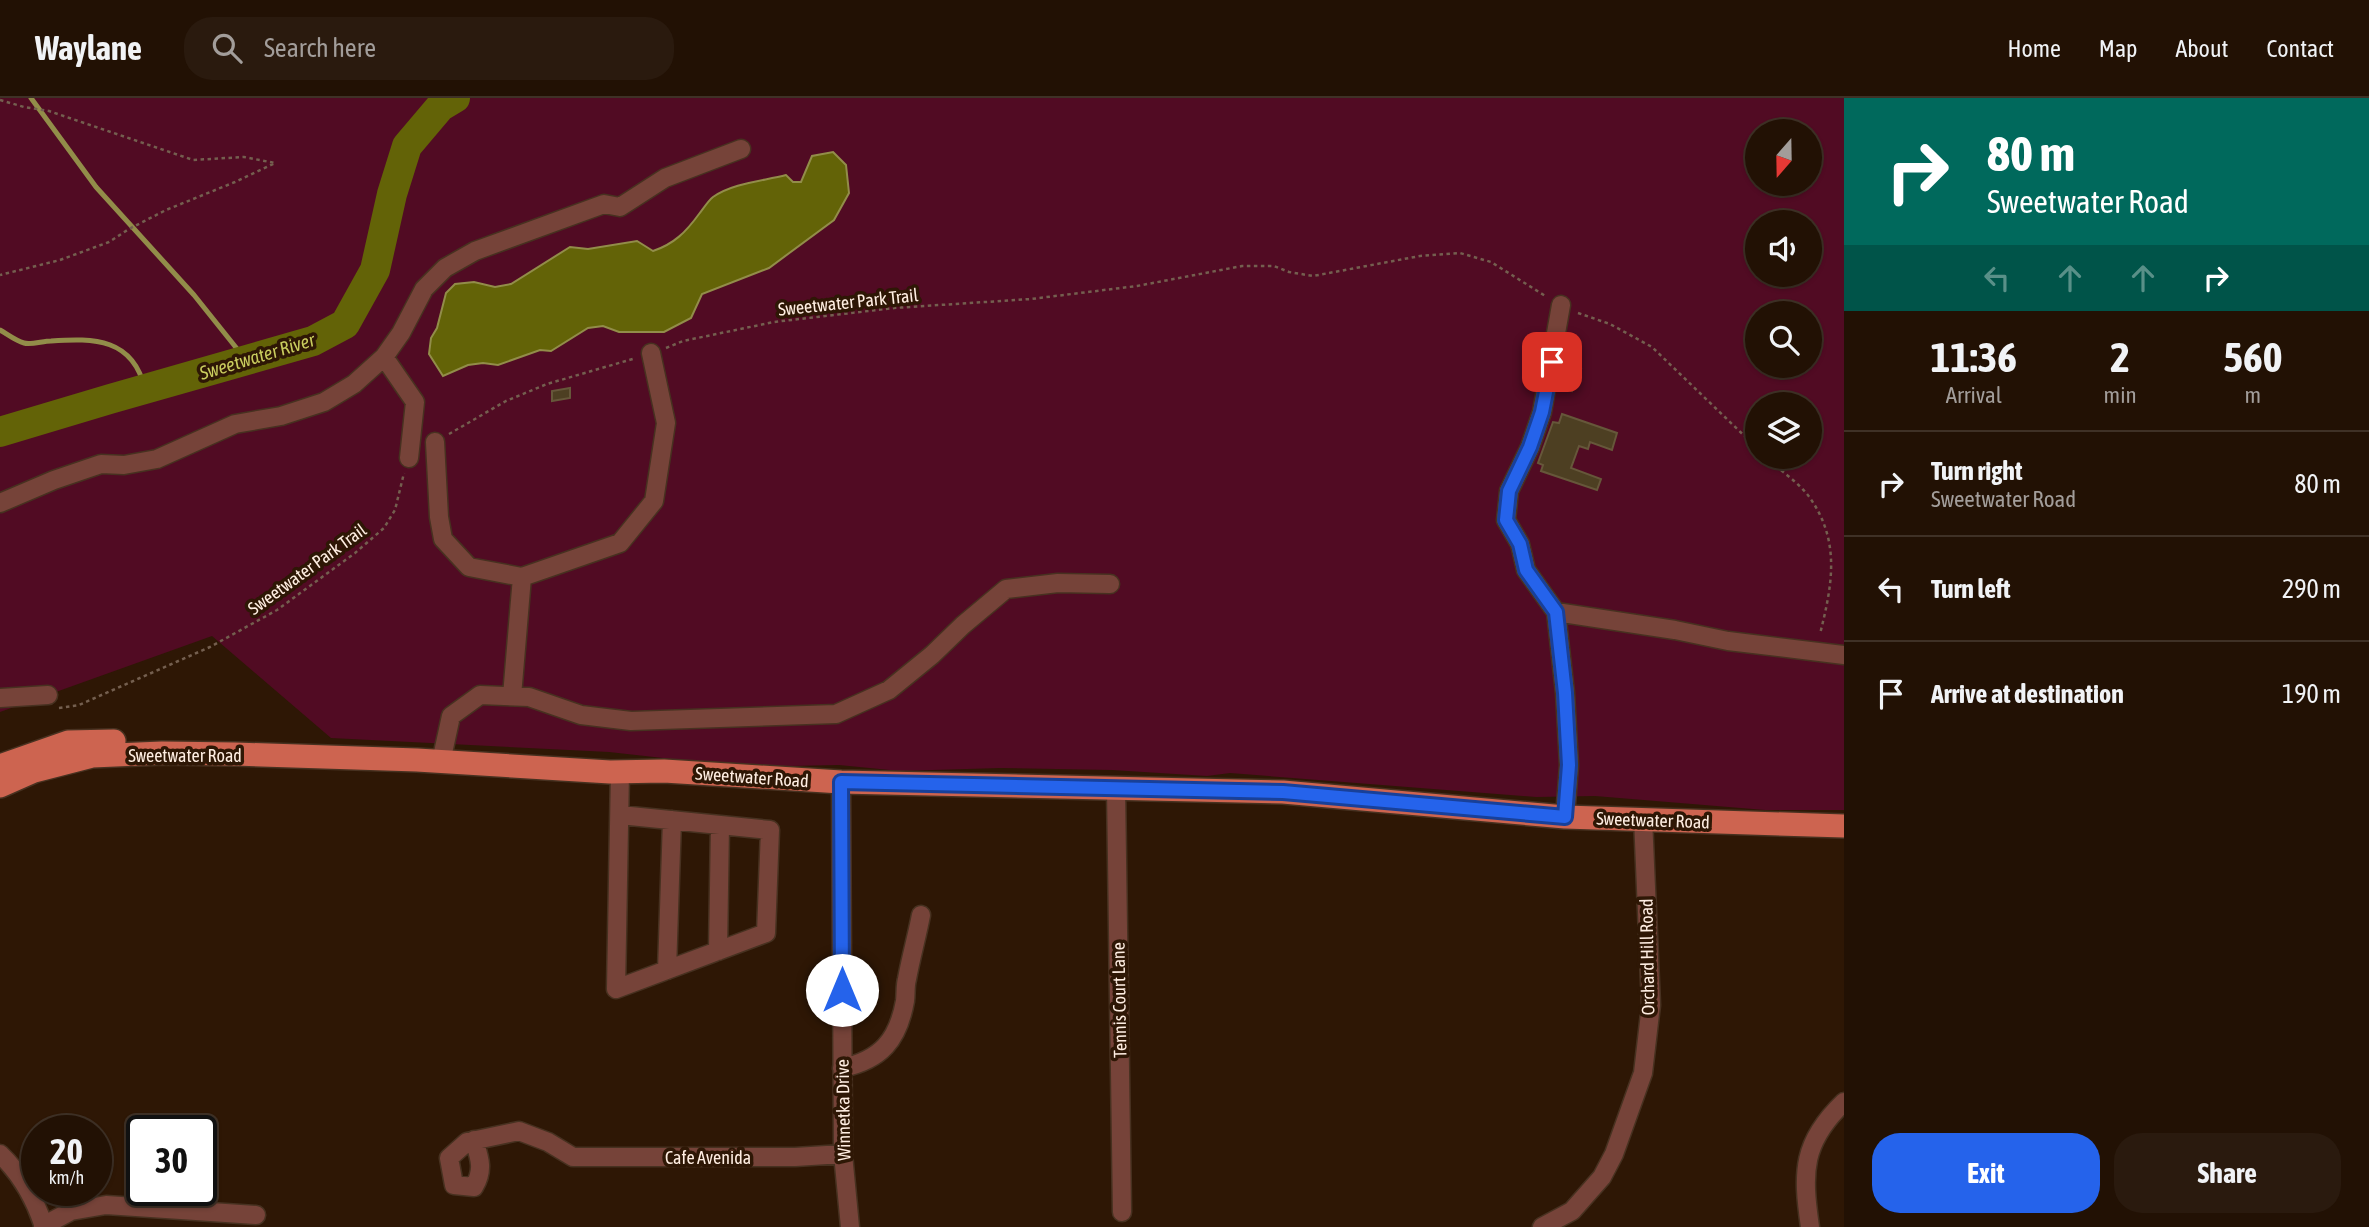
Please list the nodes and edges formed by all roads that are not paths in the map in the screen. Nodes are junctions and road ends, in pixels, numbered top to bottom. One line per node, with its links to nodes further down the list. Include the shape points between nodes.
1 (741, 149): 4 (street, via 665,178 620,207 604,204 475,251 445,268 424,289)
2 (1562, 305): 10 (street, via 1542,412 1509,491 1506,520 1520,544 1526,570)
3 (651, 353): 8 (street, via 666,423 654,501 620,542)
4 (384, 357): 6 (street, via 415,402); 7 (street, via 354,384 324,402 235,424 149,461 101,464)
5 (435, 442): 8 (street, via 443,539 469,567)
6 (409, 458)
7 (0, 503)
8 (522, 577): 12 (street)
9 (1110, 584): 12 (street, via 1006,589 889,690 836,714 631,721 581,715 529,697)
10 (1556, 612): 11 (street); 23 (street, via 1569,765)
11 (1844, 655)
12 (512, 696): 16 (street, via 480,695 451,716)
13 (0, 698): 14 (street)
14 (51, 701)
15 (162, 753): 16 (main road, Sweetwater Road); 17 (main road, via 143,740 68,742); 20 (main road, Sweetwater Road, via 92,756 34,771)
16 (441, 762): 18 (main road, Sweetwater Road)
17 (0, 766)
18 (620, 772): 19 (main road, Sweetwater Road); 22 (street)
19 (841, 782): 21 (main road, Sweetwater Road); 31 (street, Winnetka Drive)
20 (0, 786)
21 (1116, 788): 23 (main road, Sweetwater Road, via 1283,792); 36 (street, Tennis Court Lane)
22 (620, 815): 25 (street); 30 (street, via 616,989)
23 (1565, 817): 24 (main road, Sweetwater Road)
24 (1643, 818): 27 (main road, Sweetwater Road); 40 (street, Orchard Hill Road, via 1651,1005 1643,1073 1602,1177 1572,1211)
25 (672, 820): 26 (street); 30 (street)
26 (720, 825): 29 (street); 29 (street, via 770,830 766,933)
27 (1844, 826)
28 (921, 915): 31 (street, via 905,1002 891,1041 863,1064)
29 (718, 951): 30 (street)
30 (667, 970)
31 (842, 1068): 35 (street, Winnetka Drive)
32 (1844, 1101): 41 (street, via 1822,1126 1809,1156 1804,1187)
33 (474, 1140): 35 (street, Cafe Avenida, via 519,1131 573,1157)
34 (0, 1154): 38 (street, via 29,1191)
35 (842, 1154): 39 (street, Winnetka Drive)
36 (1122, 1212)
37 (256, 1215): 38 (street, via 106,1205 71,1211)
38 (43, 1226)
39 (850, 1227)
40 (1542, 1227)
41 (1810, 1227)

